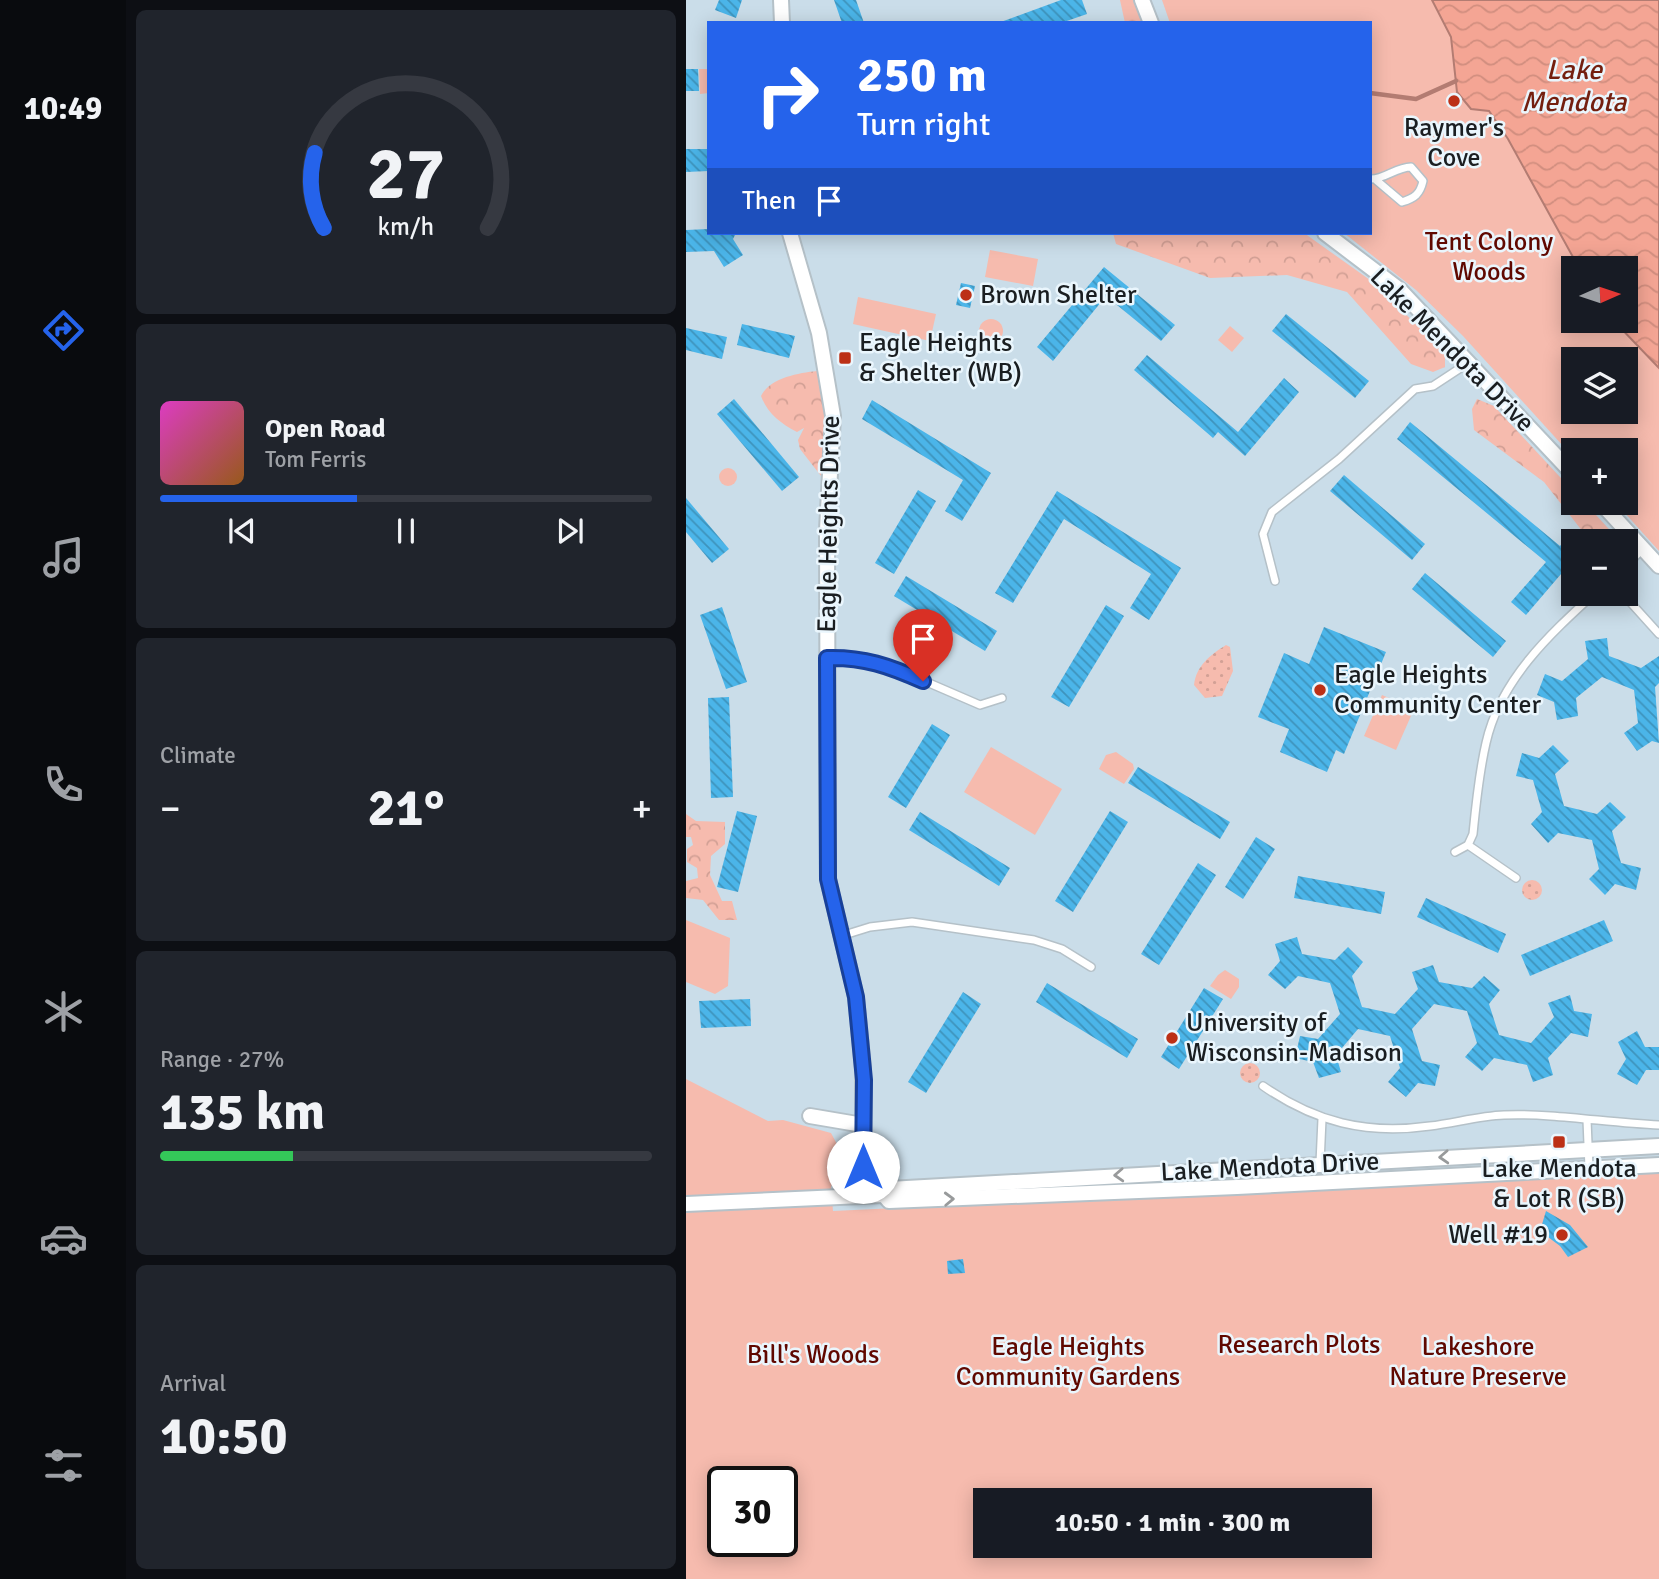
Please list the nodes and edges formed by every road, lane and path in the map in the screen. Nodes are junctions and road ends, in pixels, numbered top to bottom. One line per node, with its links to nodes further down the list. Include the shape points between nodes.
1 (781, 0): 3 (street)
2 (1142, 0): 4 (street)
3 (782, 21)
4 (1150, 21)
5 (1373, 179): 5 (lane, via 1402,201 1421,191 1423,181 1411,167 1399,167)
6 (791, 235): 18 (street, Eagle Heights Drive, via 819,333 833,416)
7 (1328, 235): 8 (street, Lake Mendota Drive, via 1400,290)
8 (1469, 362): 9 (street, Lake Mendota Drive); 14 (lane, via 1433,386 1416,389 1272,512 1263,534)
9 (1561, 461)
10 (1612, 515): 11 (street)
11 (1643, 548): 12 (lane); 13 (street)
12 (1638, 553)
13 (1659, 566)
14 (1275, 580)
15 (1582, 606): 20 (lane, via 1522,667 1496,713 1486,741)
16 (1634, 606): 17 (lane)
17 (1659, 634)
18 (827, 658): 19 (lane, via 878,661 980,705); 23 (street, Eagle Heights Drive, via 828,879)
19 (1002, 698)
20 (1468, 845): 21 (lane); 22 (lane)
21 (1455, 852)
22 (1516, 878)
23 (841, 936): 24 (lane, via 912,922 1034,940 1062,949); 29 (street, Eagle Heights Drive, via 856,997)
24 (1091, 967)
25 (1263, 1086): 27 (lane)
26 (810, 1116): 29 (street)
27 (1322, 1119): 28 (lane, via 1398,1128 1506,1115); 33 (lane)
28 (1587, 1120): 30 (lane); 32 (lane)
29 (863, 1125): 37 (street, Eagle Heights Drive)
30 (1659, 1125)
31 (1659, 1146): 32 (street, Lake Mendota Drive)
32 (1588, 1150): 33 (street, Lake Mendota Drive, one-way to 33); 35 (lane)
33 (1320, 1163): 36 (street, Lake Mendota Drive, one-way to 36, via 888,1189)
34 (1659, 1165): 35 (street, Lake Mendota Drive)
35 (1589, 1168): 36 (street, Lake Mendota Drive, one-way to 35, via 889,1201 1002,1198)
36 (884, 1195): 37 (street, Lake Mendota Drive)
37 (864, 1196): 38 (street, Lake Mendota Drive)
38 (686, 1204)

